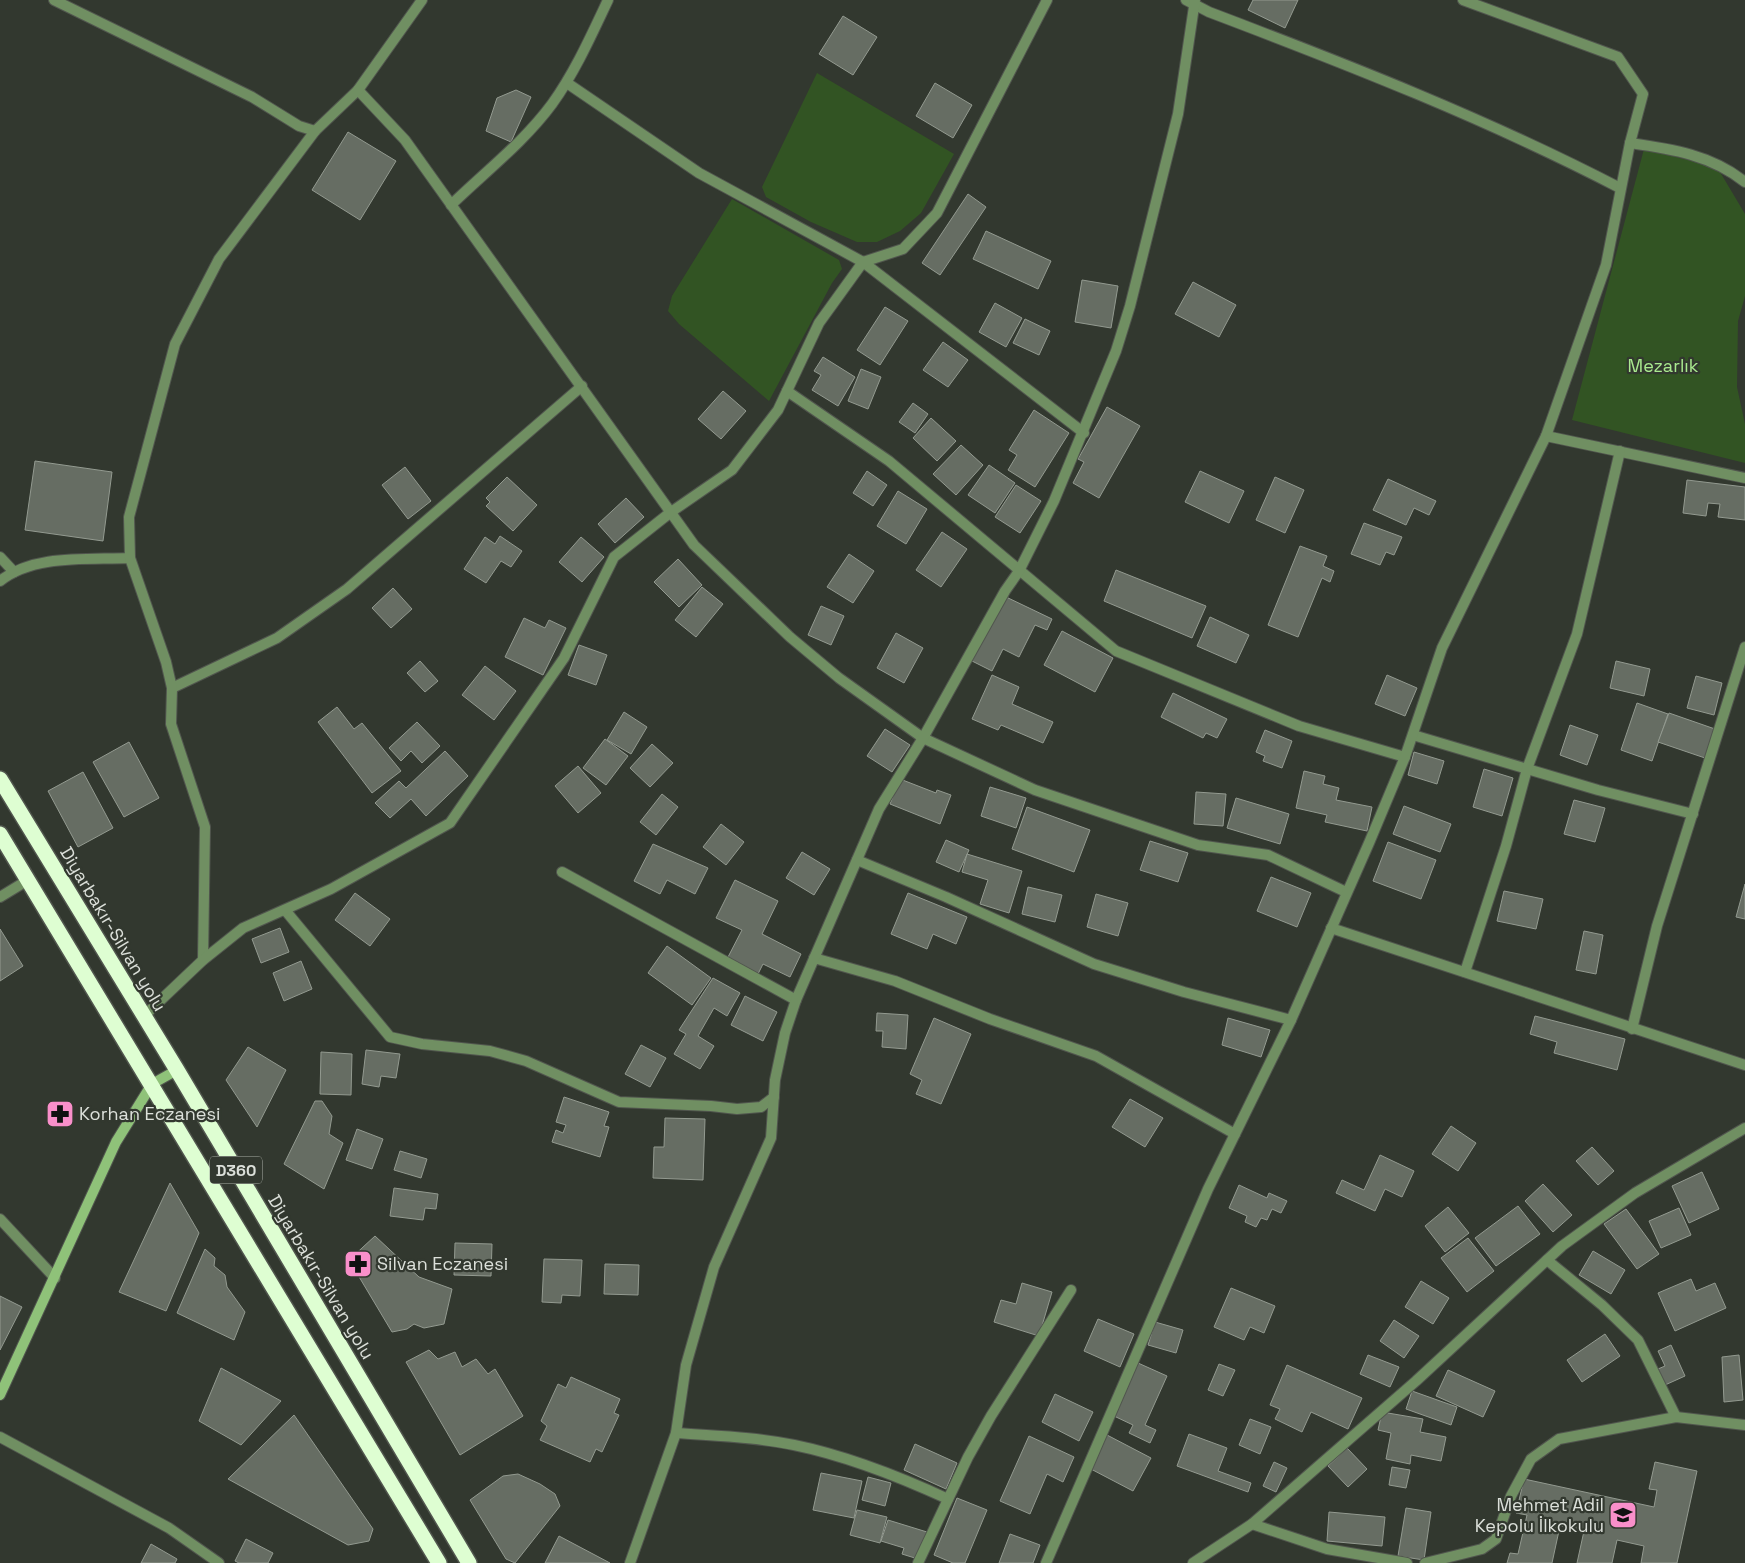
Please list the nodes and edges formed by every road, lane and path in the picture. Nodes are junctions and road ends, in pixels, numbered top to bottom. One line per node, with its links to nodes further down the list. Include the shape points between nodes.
1 (54, 0): 9 (street, via 252,97 299,126)
2 (422, 0): 8 (street)
3 (608, 0): 7 (street)
4 (1047, 0): 14 (street, via 937,213 903,249)
5 (1463, 0): 10 (street, via 1618,57 1643,94)
6 (1192, 1): 12 (street, via 1209,12 1377,76 1565,159); 17 (street, via 1178,114 1130,306)
7 (567, 83): 13 (street, via 527,133); 14 (street, via 699,173)
8 (358, 90): 9 (street); 13 (street, via 405,140)
9 (315, 131): 23 (street, via 219,259 175,344 129,517)
10 (1630, 143): 11 (street, via 1696,155); 12 (street)
11 (1745, 182)
12 (1620, 188): 18 (street, via 1606,265)
13 (451, 205): 15 (street)
14 (863, 262): 16 (street, via 819,323); 17 (street)
15 (582, 386): 21 (street); 28 (street, via 346,589 277,638)
16 (787, 391): 21 (street, via 778,410 732,470); 24 (street, via 889,460)
17 (1084, 433): 24 (street)
18 (1546, 436): 19 (street); 29 (street, via 1442,648)
19 (1620, 452): 20 (street); 32 (street, via 1577,634)
20 (1745, 478)
21 (671, 512): 30 (street, via 694,545 790,636 840,678); 41 (street, via 614,557 564,658 450,823)
22 (0, 558): 25 (street)
23 (130, 558): 25 (street, via 48,563); 28 (street)
24 (1019, 571): 30 (street); 31 (street, via 1116,651 1299,726)
25 (14, 572): 26 (street)
26 (0, 581)
27 (1745, 647): 34 (street)
28 (172, 688): 44 (street, via 171,724 205,827)
29 (1413, 735): 31 (street); 32 (street)
30 (922, 738): 36 (street, via 879,809); 39 (street, via 1035,790 1198,845 1268,855)
31 (1405, 757): 39 (street)
32 (1528, 769): 34 (street); 45 (street)
33 (0, 779): 47 (highway, Diyarbakır-Silvan yolu / D360)
34 (1693, 814): 49 (street, via 1657,926)
35 (0, 834): 38 (highway, D360)
36 (857, 860): 43 (street); 48 (street, via 1094,964)
37 (562, 872): 46 (street)
38 (28, 880): 40 (street); 52 (highway, D360)
39 (1346, 892): 42 (street)
40 (0, 897)
41 (285, 910): 44 (street, via 243,928); 53 (street, via 390,1037 490,1051 526,1061 619,1102 737,1109 761,1107)
42 (1331, 928): 45 (street); 48 (street)
43 (814, 958): 46 (street); 55 (street, via 895,981 1096,1056)
44 (203, 960): 47 (street)
45 (1465, 972): 49 (street)
46 (796, 1000): 53 (street, via 785,1033)
47 (144, 1016): 51 (highway, Diyarbakır-Silvan yolu / D360)
48 (1291, 1020): 55 (street)
49 (1632, 1029): 50 (street)
50 (1745, 1066)
51 (177, 1070): 52 (street); 69 (highway, Diyarbakır-Silvan yolu / D360)
52 (152, 1084): 58 (street, via 116,1142); 68 (highway, D360)
53 (774, 1097): 63 (street, via 771,1138 729,1230 700,1312 686,1365)
54 (1745, 1128): 57 (street, via 1635,1193)
55 (1235, 1134): 72 (street, via 1208,1189)
56 (0, 1219): 58 (street)
57 (1546, 1260): 61 (street, via 1602,1304 1638,1340); 66 (street, via 1416,1381)
58 (55, 1278): 60 (street)
59 (1071, 1290): 65 (street, via 991,1416)
60 (0, 1395)
61 (1676, 1417): 62 (street); 75 (street, via 1559,1439 1530,1459 1496,1539 1482,1549)
62 (1745, 1425)
63 (676, 1433): 65 (street, via 762,1440 822,1452 880,1469); 70 (street)
64 (0, 1437): 67 (street, via 169,1528)
65 (948, 1499): 71 (street)
66 (1252, 1524): 73 (street); 74 (street, via 1327,1549)
67 (219, 1563)
68 (439, 1563)
69 (469, 1563)
70 (630, 1563)
71 (918, 1563)
72 (1046, 1563)
73 (1193, 1563)
74 (1407, 1563)
75 (1425, 1563)

